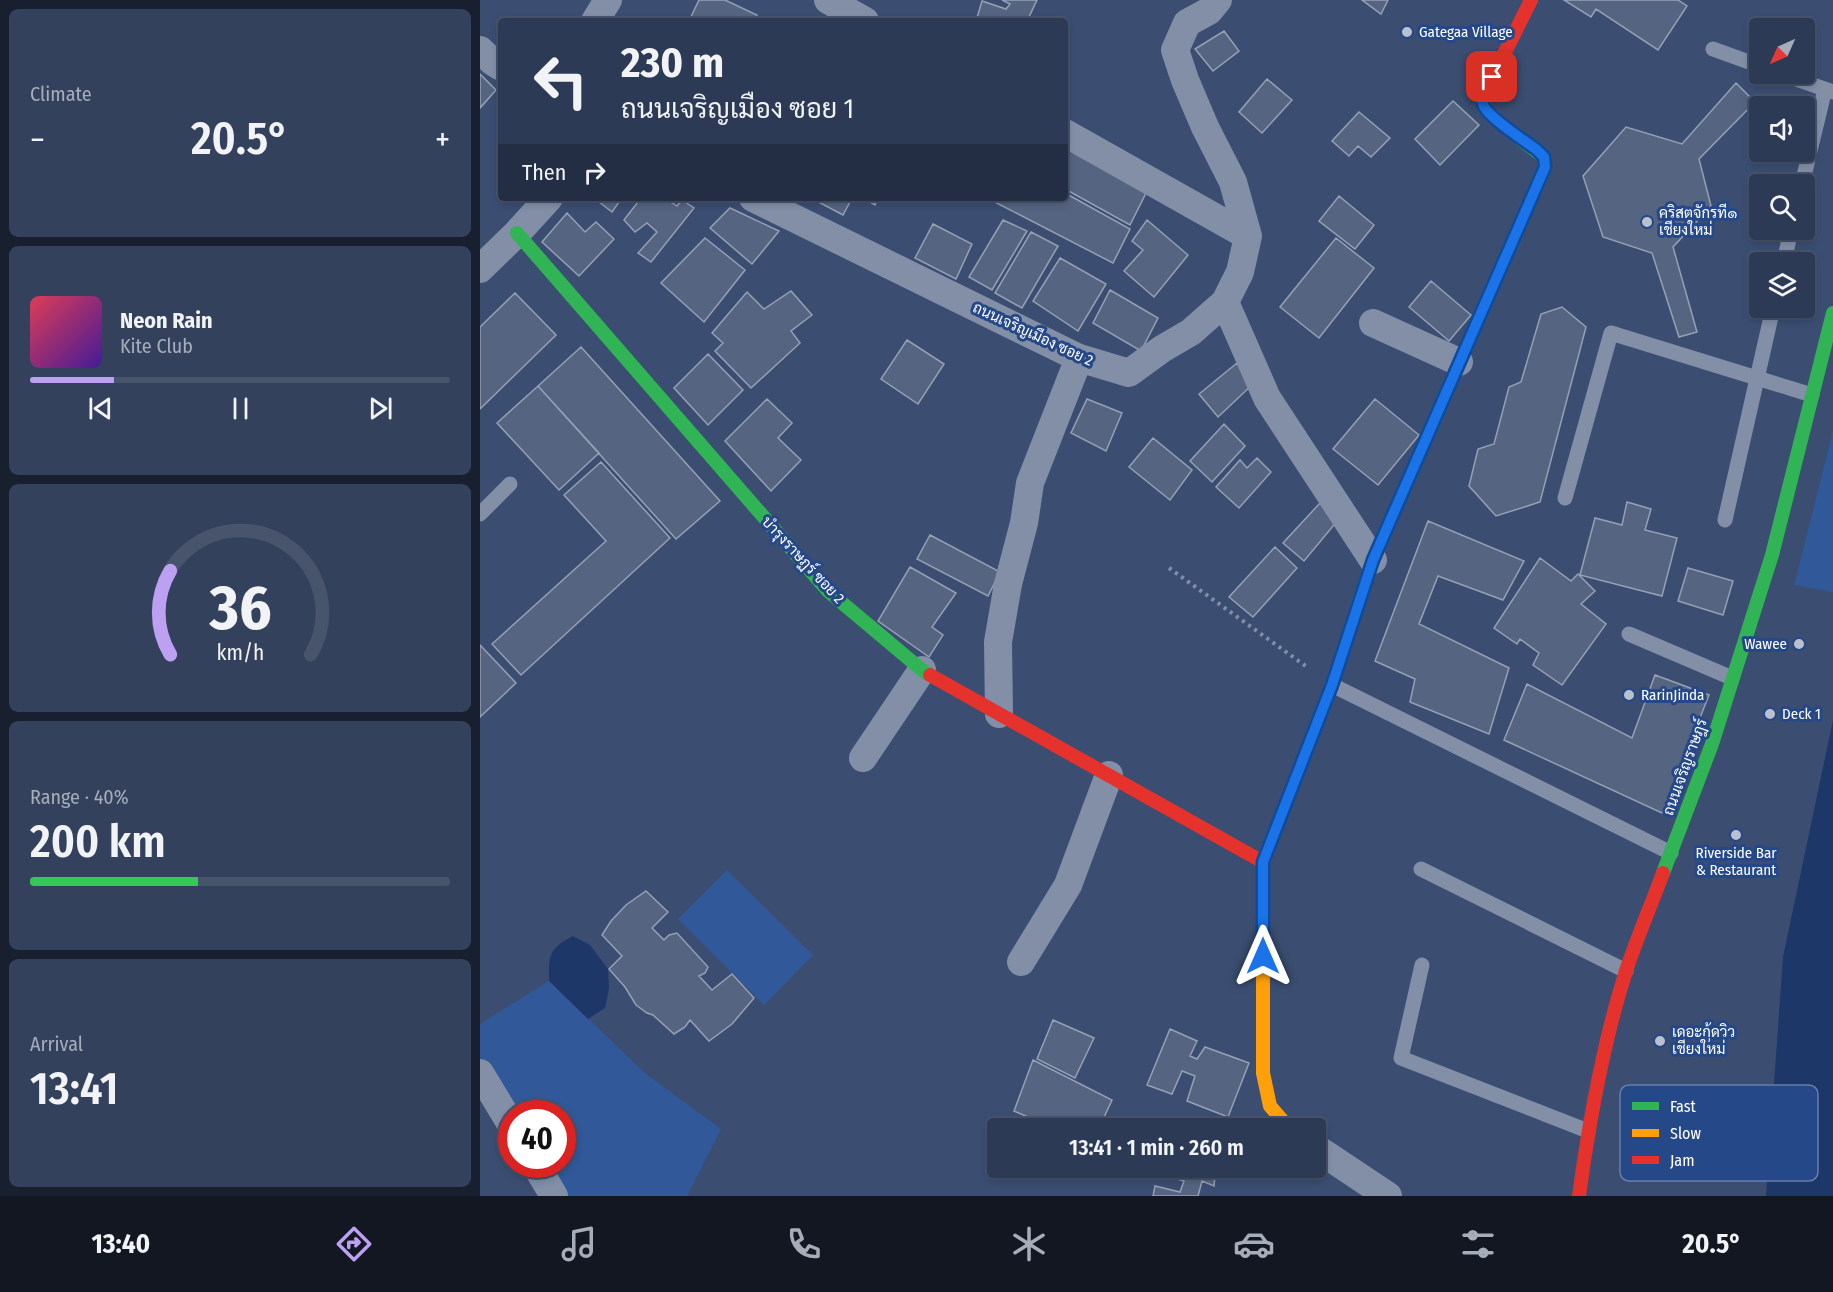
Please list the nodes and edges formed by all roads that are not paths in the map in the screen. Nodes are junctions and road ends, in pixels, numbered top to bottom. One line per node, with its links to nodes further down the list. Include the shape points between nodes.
1 (608, 0): 5 (street)
2 (828, 0): 6 (street)
3 (1218, 0): 18 (street, ถนนเจริญเมือง ซอย 2, via 1209,11 1187,24 1174,50 1205,127 1233,182)
4 (1531, 0): 25 (street, via 1483,96 1483,104 1488,113 1544,157 1545,167)
5 (597, 18)
6 (860, 18)
7 (1713, 49): 9 (lane)
8 (480, 50): 10 (street)
9 (1749, 62)
10 (498, 65)
11 (1811, 84): 12 (lane)
12 (1829, 90): 14 (lane)
13 (1068, 135): 18 (street)
14 (1805, 174)
15 (546, 201): 17 (street)
16 (759, 201): 24 (street, ถนนเจริญเมือง ซอย 2)
17 (517, 233): 19 (street); 34 (street, บำรุงราษฏร์ ซอย 2, via 828,591)
18 (1248, 236): 20 (street, ถนนเจริญเมือง ซอย 2, via 1240,272)
19 (480, 269)
20 (1225, 302): 24 (street, ถนนเจริญเมือง ซอย 2, via 1191,332 1129,373); 32 (street, via 1267,398)
21 (1833, 313): 27 (street, ถนนเจริญราษฎร์)
22 (1771, 318): 26 (lane)
23 (1372, 323): 25 (street)
24 (1079, 358): 37 (street, via 1030,483 998,642)
25 (1460, 362): 32 (street)
26 (1756, 378): 27 (lane); 29 (lane, via 1611,333); 31 (lane)
27 (1812, 395): 35 (street, ถนนเจริญราษฎร์, via 1772,555)
28 (510, 484): 30 (lane)
29 (1565, 498)
30 (480, 514)
31 (1725, 520)
32 (1373, 560): 36 (street)
33 (1629, 634): 35 (lane)
34 (922, 670): 37 (street, บำรุงราษฏร์ ซอย 2); 38 (street)
35 (1732, 678): 40 (street, ถนนเจริญราษฎร์)
36 (1332, 685): 40 (lane); 41 (street)
37 (999, 714): 39 (street, บำรุงราษฏร์ ซอย 2)
38 (862, 758)
39 (1109, 775): 41 (street, บำรุงราษฏร์ ซอย 2); 43 (street, via 1068,885)
40 (1671, 853): 45 (street, ถนนเจริญราษฎร์)
41 (1263, 862): 48 (street, via 1263,1073 1270,1106)
42 (1421, 870): 45 (lane)
43 (1021, 962)
44 (1422, 965): 49 (lane, via 1401,1058)
45 (1626, 971): 49 (street, ถนนเจริญราษฎร์)
46 (480, 1073): 47 (street)
47 (498, 1103)
48 (1280, 1118)
49 (1588, 1131): 54 (street, ถนนเจริญราษฎร์)
50 (1326, 1155): 53 (street)
51 (543, 1178): 52 (street)
52 (554, 1196)
53 (1388, 1196)
54 (1579, 1196)

